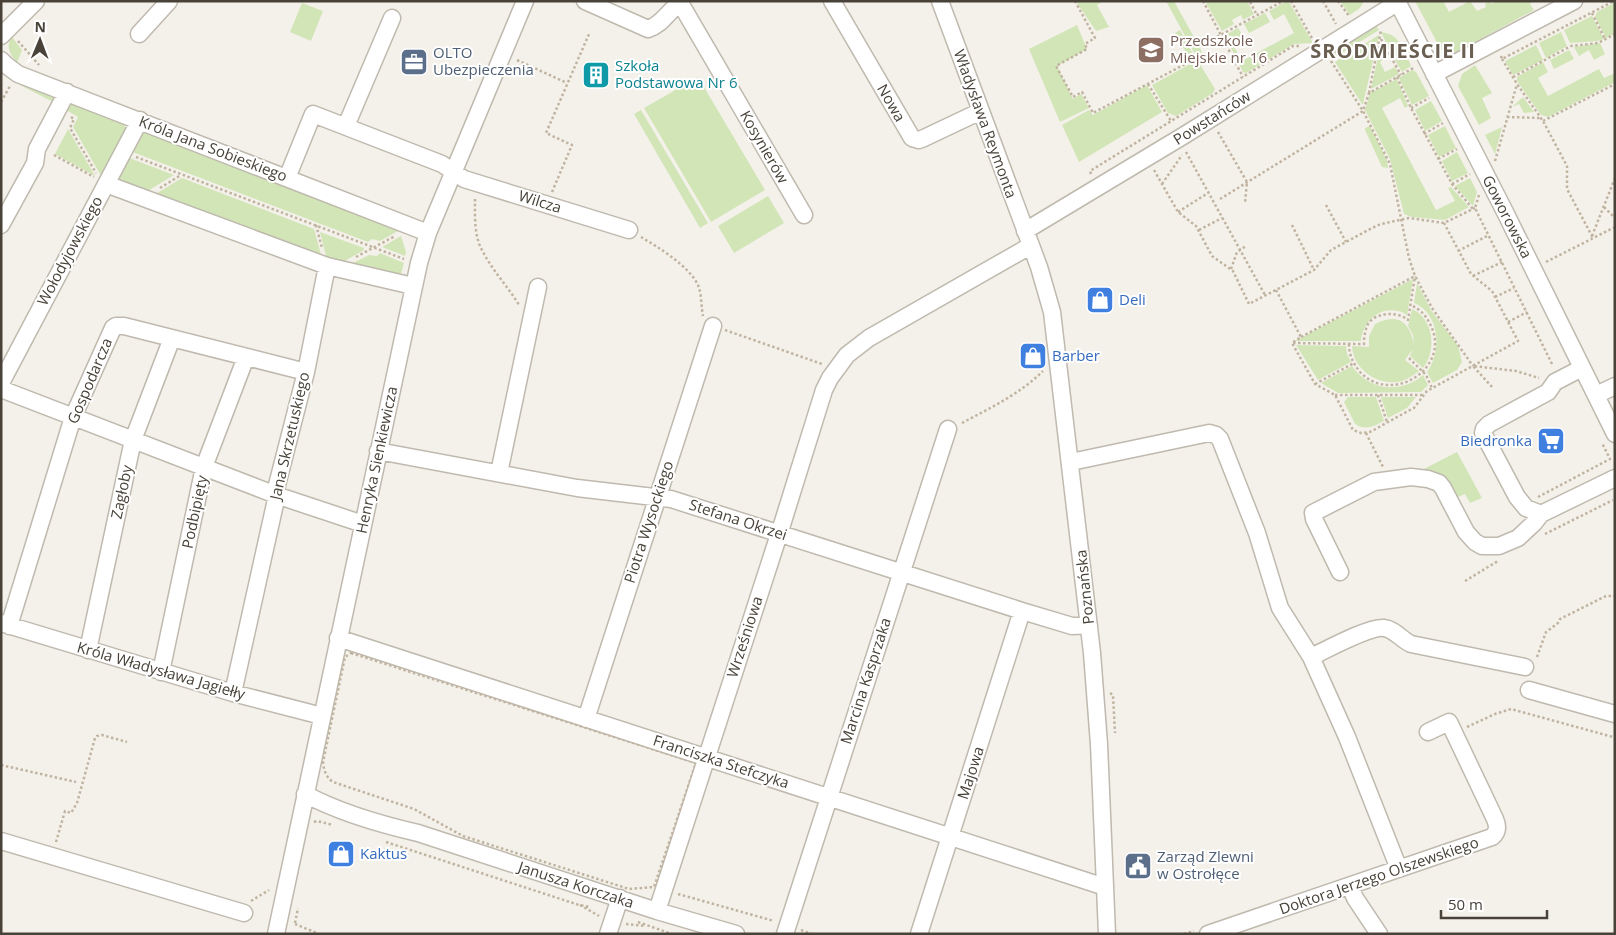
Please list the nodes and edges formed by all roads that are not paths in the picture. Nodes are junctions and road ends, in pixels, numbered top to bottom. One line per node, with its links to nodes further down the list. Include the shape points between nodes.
1 (36, 1): 12 (street)
2 (169, 1): 11 (street)
3 (525, 1): 19 (street, Henryka Sienkiewicza)
4 (585, 1): 8 (street, via 648,29 657,25)
5 (832, 1): 16 (street, Nowa, via 912,138 924,138)
6 (940, 1): 16 (street, Władysława Reymonta)
7 (1574, 1): 14 (street)
8 (679, 2): 22 (street, Kosynierów)
9 (1397, 2): 14 (street, Goworowska); 26 (street, Powstańców)
10 (392, 18): 18 (street)
11 (139, 34)
12 (8, 36)
13 (1, 60): 15 (street, Króla Jana Sobieskiego, via 18,74)
14 (1427, 74): 34 (street, Goworowska, via 1504,210)
15 (67, 92): 17 (street, Króla Jana Sobieskiego); 23 (street, via 37,149 35,163)
16 (981, 111): 26 (street, Władysława Reymonta)
17 (140, 120): 20 (street, Króla Jana Sobieskiego); 21 (street, Wołodyjowskiego)
18 (346, 126): 19 (street, Wilcza); 20 (street, Wilcza, via 313,114)
19 (453, 171): 24 (street, Wilcza, via 464,179); 25 (street, Henryka Sienkiewicza)
20 (287, 178): 25 (street, Króla Jana Sobieskiego)
21 (106, 184): 27 (street); 36 (street, Wołodyjowskiego)
22 (804, 215)
23 (1, 225)
24 (628, 230)
25 (428, 233): 28 (street, Henryka Sienkiewicza)
26 (1028, 238): 33 (street, Powstańców, via 870,338); 45 (street, Poznańska, via 1052,312)
27 (332, 268): 28 (street); 35 (street, Jana Skrzetuskiego)
28 (413, 286): 44 (street, Henryka Sienkiewicza)
29 (538, 287): 47 (street)
30 (713, 326): 50 (street, Piotra Wysockiego)
31 (172, 338): 32 (street, Gospodarcza); 40 (street, Gospodarcza, via 119,326 113,328); 43 (street, Zagłoby)
32 (246, 357): 35 (street, Gospodarcza); 46 (street, Podbipięty)
33 (833, 366): 53 (street, Wrześniowa)
34 (1582, 368): 39 (street, Goworowska); 51 (street, via 1484,429 1483,433 1517,497 1526,508)
35 (306, 372): 49 (street, Jana Skrzetuskiego)
36 (1, 383)
37 (1615, 386): 39 (street)
38 (1, 389): 40 (street)
39 (1596, 395): 42 (street, Goworowska)
40 (73, 417): 43 (street); 57 (street, Gospodarcza)
41 (948, 429): 54 (street, Marcina Kasprzaka)
42 (1607, 435)
43 (133, 440): 46 (street); 60 (street, Zagłoby)
44 (378, 451): 47 (street, Stefana Okrzei); 52 (street, Henryka Sienkiewicza)
45 (1071, 462): 58 (street, Poznańska); 61 (street, via 1209,433 1216,435 1257,533 1280,608)
46 (204, 467): 49 (street); 63 (street, Podbipięty)
47 (499, 473): 50 (street, Stefana Okrzei, via 577,488)
48 (1615, 478): 51 (street)
49 (276, 495): 52 (street); 65 (street, Jana Skrzetuskiego)
50 (657, 497): 53 (street, Stefana Okrzei); 68 (street, Piotra Wysockiego)
51 (1541, 514): 55 (street, via 1526,531 1508,543 1482,546 1466,532 1439,483 1420,477 1366,484 1313,513)
52 (363, 524): 59 (street, Henryka Sienkiewicza)
53 (779, 534): 54 (street, Stefana Okrzei); 70 (street, Wrześniowa)
54 (901, 572): 56 (street, Stefana Okrzei); 72 (street, Marcina Kasprzaka)
55 (1340, 572)
56 (1022, 611): 58 (street, Stefana Okrzei, via 1072,626); 73 (street, Majowa)
57 (5, 624): 60 (street, Króla Władysława Jagiełły)
58 (1089, 625): 76 (street, Poznańska, via 1099,744)
59 (338, 638): 67 (street, Henryka Sienkiewicza); 68 (street, Franciszka Stefczyka)
60 (88, 650): 63 (street, Króla Władysława Jagiełły)
61 (1310, 657): 62 (street, via 1383,628 1411,644); 75 (street, via 1354,755)
62 (1529, 666)
63 (161, 672): 65 (street, Króla Władysława Jagiełły)
64 (1529, 690): 66 (street)
65 (233, 693): 67 (street, Króla Władysława Jagiełły)
66 (1615, 714)
67 (322, 716): 71 (street, Henryka Sienkiewicza)
68 (586, 719): 70 (street, Franciszka Stefczyka)
69 (1428, 732): 75 (street, Doktora Jerzego Olszewskiego, via 1449,722 1498,825 1497,830 1492,837)
70 (706, 757): 72 (street, Franciszka Stefczyka); 79 (street, Wrześniowa)
71 (305, 794): 78 (street, Janusza Korczaka, via 328,807); 82 (street, Henryka Sienkiewicza)
72 (828, 797): 73 (street, Franciszka Stefczyka); 81 (street, Marcina Kasprzaka)
73 (950, 836): 76 (street, Franciszka Stefczyka); 85 (street, Majowa)
74 (1, 841): 80 (street)
75 (1399, 869): 77 (street, Doktora Jerzego Olszewskiego)
76 (1105, 886): 86 (street, Poznańska)
77 (1350, 886): 87 (street, Doktora Jerzego Olszewskiego); 88 (street)
78 (620, 898): 79 (street, Janusza Korczaka); 83 (street)
79 (657, 911): 84 (street, Janusza Korczaka)
80 (244, 913)
81 (780, 927)
82 (276, 934)
83 (608, 934)
84 (736, 934)
85 (918, 934)
86 (1107, 934)
87 (1208, 934)
88 (1379, 934)

